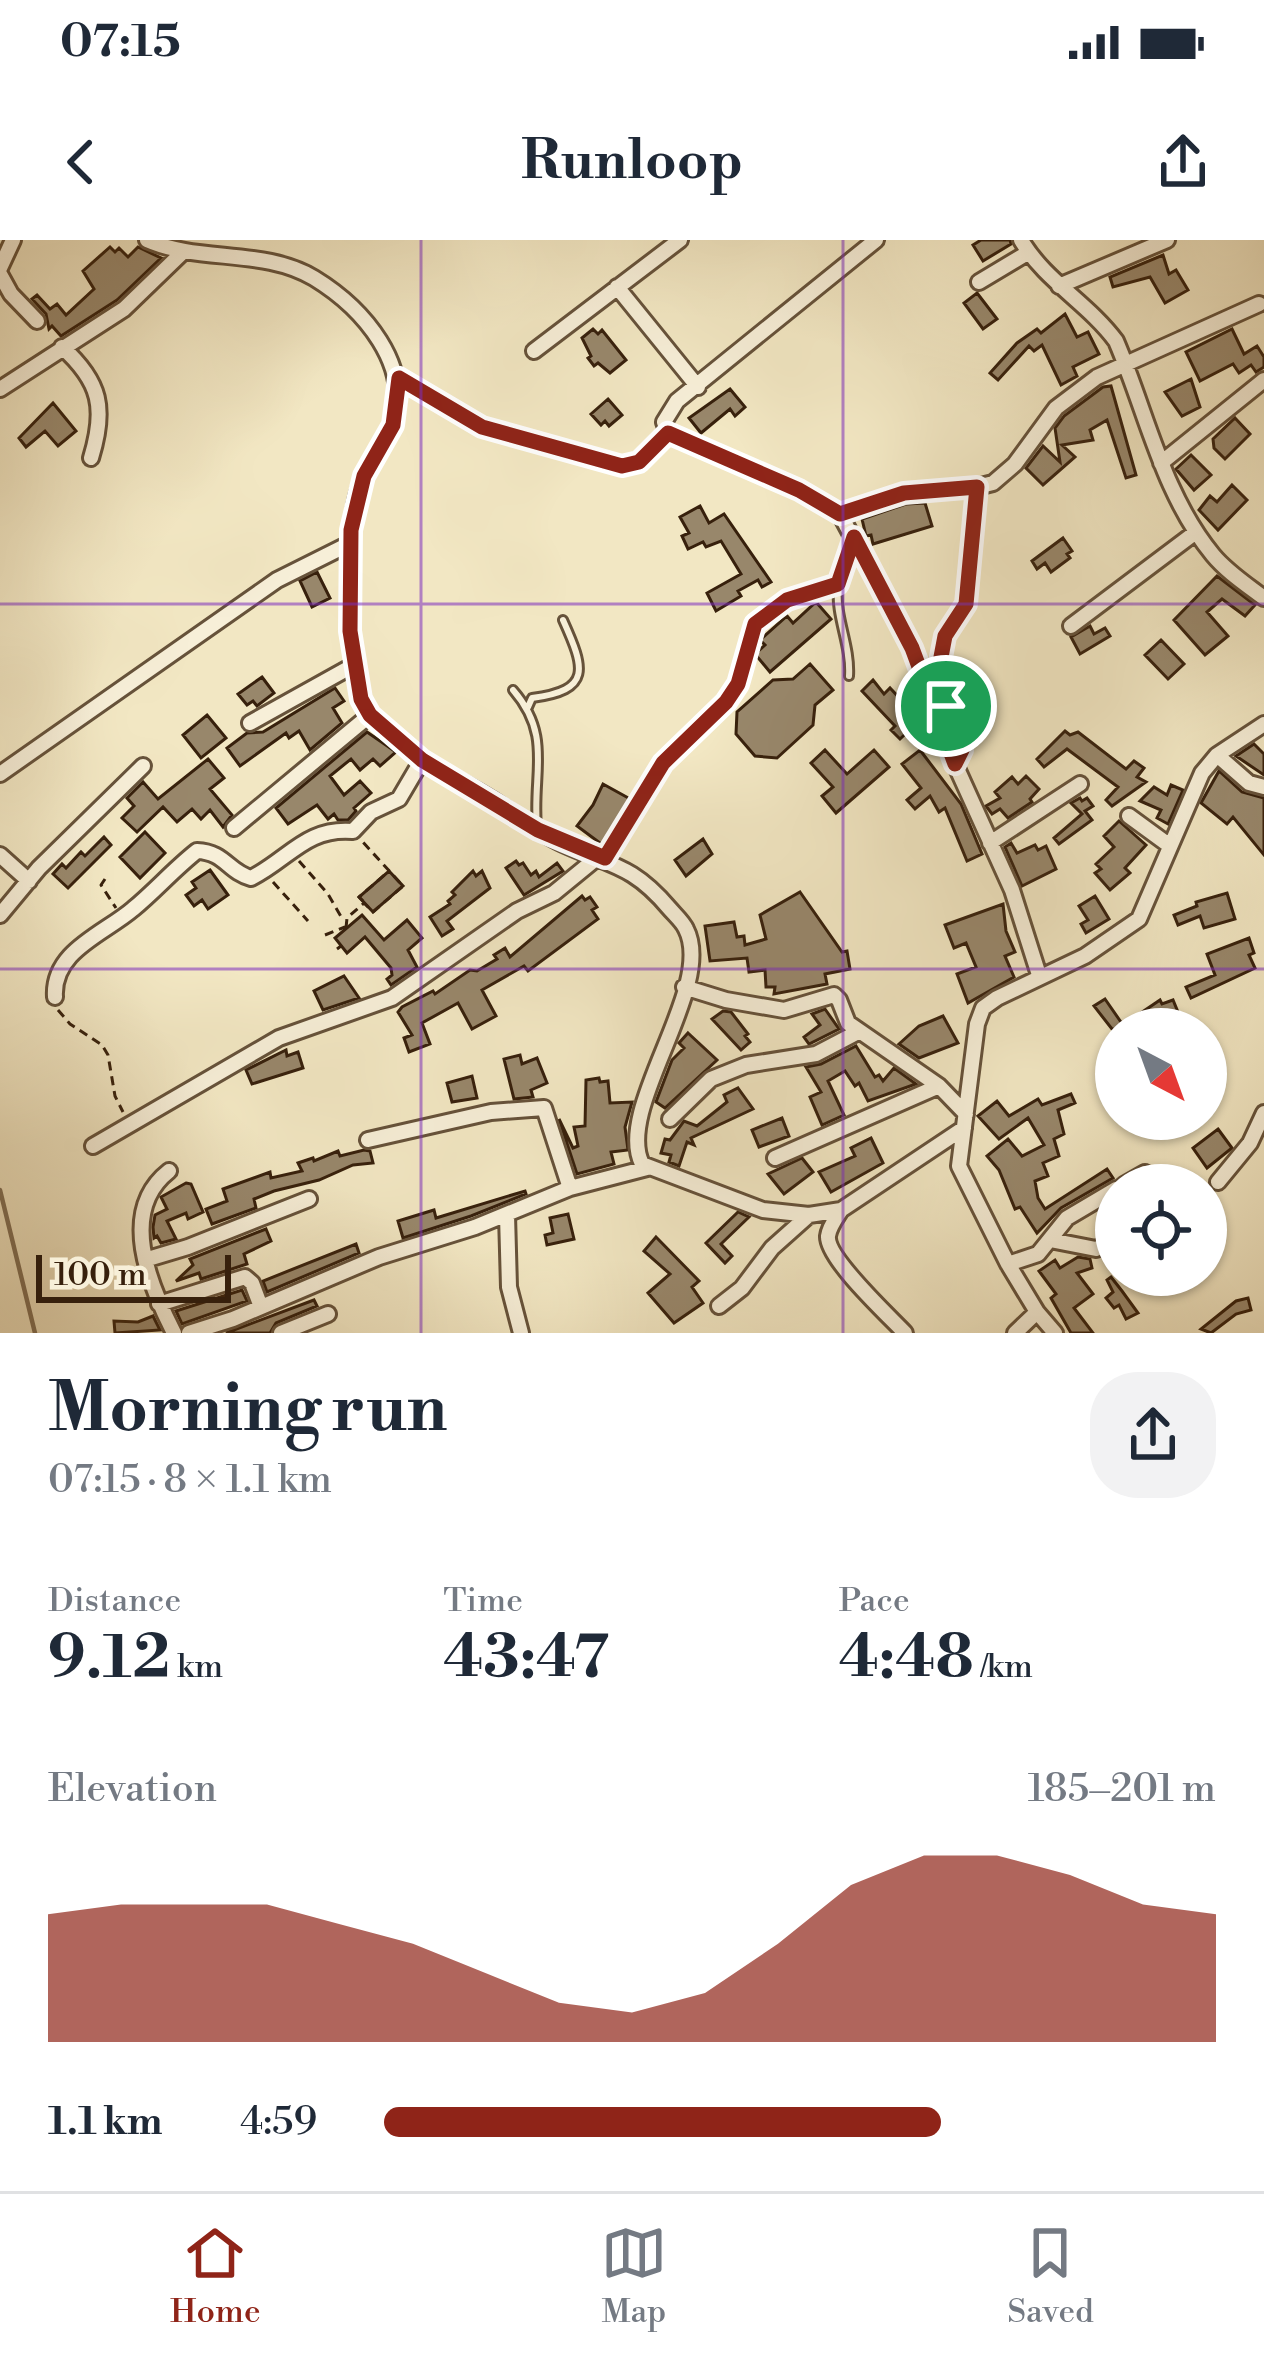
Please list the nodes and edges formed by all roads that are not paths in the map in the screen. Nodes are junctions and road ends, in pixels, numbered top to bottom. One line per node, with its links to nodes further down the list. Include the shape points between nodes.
1 (13, 240): 8 (street)
2 (147, 240): 7 (street)
3 (680, 240): 11 (street)
4 (876, 240): 20 (street)
5 (1167, 240): 10 (street)
6 (1025, 246): 9 (street); 10 (street)
7 (180, 247): 15 (street, via 124,309); 18 (street, via 308,275 366,324)
8 (0, 271): 12 (street)
9 (979, 282)
10 (1059, 286): 17 (street, via 1102,323)
11 (617, 287): 16 (street); 20 (street)
12 (5, 298): 14 (street)
13 (1259, 304): 17 (street)
14 (37, 321)
15 (62, 347): 21 (street); 23 (street, via 100,404)
16 (534, 351)
17 (1126, 364): 24 (street); 25 (street, via 1075,391 1002,477 904,493)
18 (399, 378): 22 (street, via 482,427 622,466 639,462); 28 (street, via 393,425 357,495)
19 (1264, 380): 24 (street)
20 (698, 387): 22 (street, via 668,413)
21 (0, 389)
22 (668, 433): 25 (street)
23 (91, 458)
24 (1161, 463): 26 (street)
25 (840, 514): 27 (street)
26 (1196, 532): 30 (street); 32 (street)
27 (854, 537): 29 (lane); 49 (street, via 912,648)
28 (351, 543): 33 (street); 43 (street, via 277,580)
29 (838, 584): 34 (lane); 52 (lane, via 787,600 755,624 738,684 663,763)
30 (1264, 598)
31 (563, 620): 36 (lane, via 578,678 556,697 532,698)
32 (1072, 626)
33 (354, 665): 37 (street); 38 (street)
34 (849, 676)
35 (513, 690): 36 (lane)
36 (529, 711): 48 (lane, via 540,749)
37 (370, 715): 41 (street); 47 (street)
38 (250, 723)
39 (1264, 724): 40 (street)
40 (1216, 755): 45 (street); 50 (street)
41 (422, 760): 48 (street); 57 (street, via 399,799 353,831 332,829 251,878 222,857 196,851 73,953 58,972)
42 (142, 766): 53 (street)
43 (0, 774)
44 (1080, 784): 49 (street)
45 (1264, 787)
46 (1129, 816): 50 (street)
47 (234, 828)
48 (538, 830): 52 (street)
49 (990, 843): 55 (street)
50 (1169, 846): 55 (street, via 1139,919)
51 (0, 855): 53 (street)
52 (602, 857): 56 (street, via 632,871 686,928); 64 (street, via 392,998 279,1038)
53 (29, 880): 54 (street)
54 (0, 915)
55 (1039, 975): 62 (street, via 983,1008)
56 (684, 987): 58 (street, via 784,1010 834,995); 66 (street, via 639,1121 637,1150)
57 (55, 997)
58 (858, 1032): 59 (street); 61 (street, via 816,1054 711,1079)
59 (939, 1086): 62 (street); 65 (street)
60 (1264, 1113): 68 (street)
61 (670, 1119)
62 (965, 1121): 72 (street); 78 (street, via 958,1166)
63 (368, 1140): 69 (street, via 544,1108)
64 (92, 1146)
65 (775, 1159)
66 (647, 1168): 69 (street); 74 (street, via 763,1210)
67 (169, 1171): 77 (street, via 152,1185 142,1210)
68 (1227, 1171)
69 (570, 1188): 73 (street)
70 (309, 1199): 77 (street)
71 (1095, 1202): 75 (street, via 1067,1218)
72 (841, 1210): 74 (street); 88 (street, via 829,1244)
73 (508, 1215): 81 (street); 87 (street, via 509,1287)
74 (808, 1215): 80 (street)
75 (1051, 1240): 76 (street); 78 (street)
76 (1095, 1249)
77 (148, 1259): 79 (street)
78 (1008, 1264): 82 (street)
79 (159, 1304): 81 (street, via 245,1277); 84 (street)
80 (719, 1306)
81 (261, 1307): 85 (street)
82 (1037, 1312): 89 (street); 90 (street)
83 (328, 1314): 86 (street)
84 (174, 1333)
85 (189, 1333)
86 (281, 1333)
87 (521, 1333)
88 (905, 1333)
89 (1015, 1333)
90 (1055, 1333)

